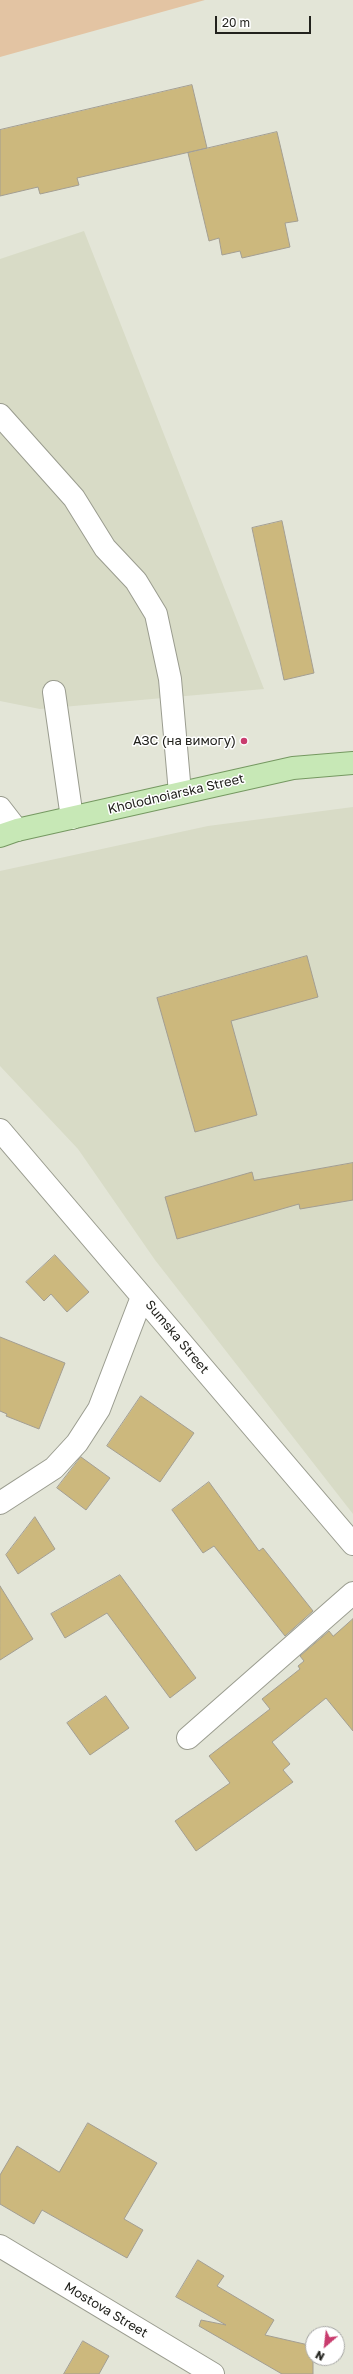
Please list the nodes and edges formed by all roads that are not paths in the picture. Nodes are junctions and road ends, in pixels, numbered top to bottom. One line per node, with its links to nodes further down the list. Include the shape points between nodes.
1 (0, 415): 4 (street, via 74,498 105,548 136,581 156,614 170,679)
2 (54, 692): 6 (street)
3 (353, 763): 4 (main road, Kholodnoiarska Street, via 293,768)
4 (180, 793): 6 (main road, Kholodnoiarska Street)
5 (0, 808): 7 (street)
6 (72, 818): 7 (main road, Kholodnoiarska Street)
7 (9, 833)
8 (0, 1130): 9 (street, Sumska Street)
9 (142, 1297): 10 (street, via 99,1409 78,1443 54,1468); 11 (street, Sumska Street)
10 (0, 1503)
11 (353, 1544)
12 (353, 1593): 13 (street)
13 (188, 1738)
14 (0, 2246): 15 (street, Mostova Street)
15 (213, 2374)

